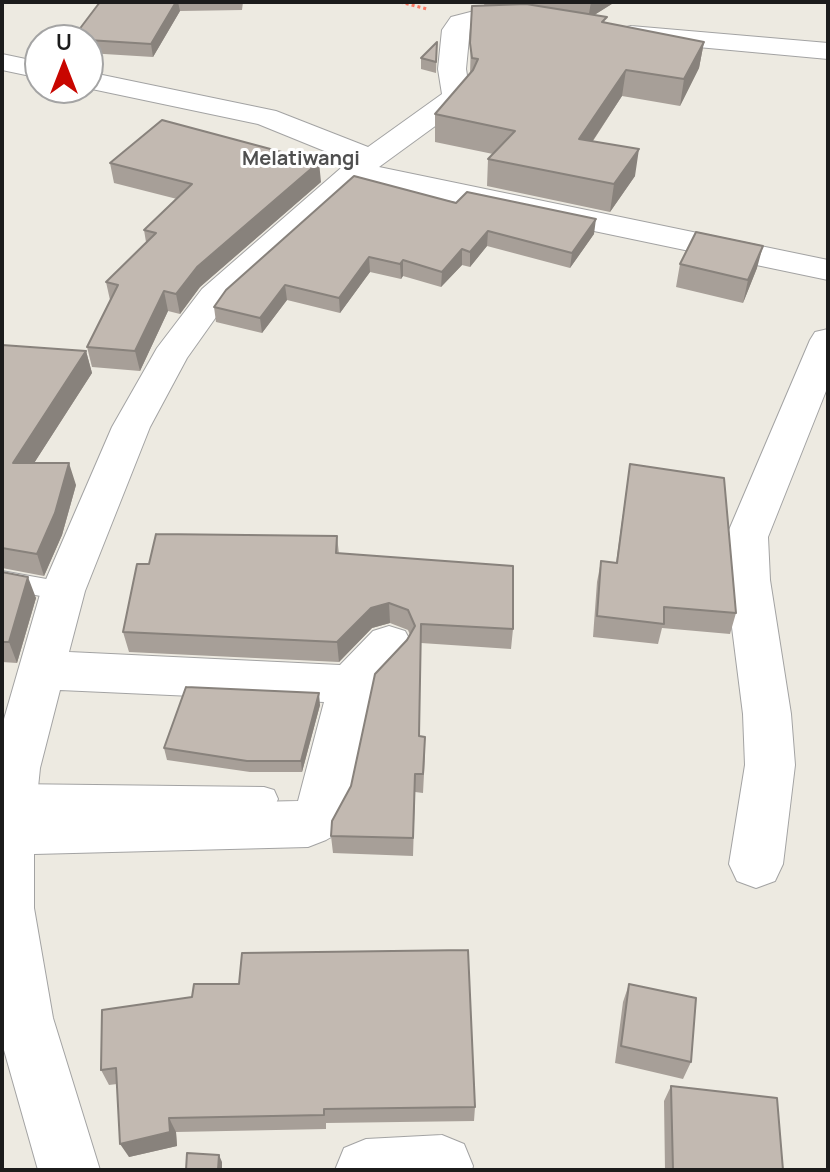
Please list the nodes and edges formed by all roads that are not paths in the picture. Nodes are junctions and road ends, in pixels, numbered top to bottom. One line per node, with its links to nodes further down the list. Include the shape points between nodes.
1 (828, 51): 5 (street, via 486,16 460,22 452,69 456,95)
2 (2, 62): 3 (street)
3 (24, 67)
4 (104, 83): 5 (street, via 266,117)
5 (362, 165): 6 (street); 9 (street, via 214,296 170,356 131,427)
6 (828, 270)
7 (826, 352): 15 (street, via 747,537 770,765)
8 (2, 580): 9 (lane)
9 (63, 591): 11 (street)
10 (389, 644): 12 (street)
11 (42, 670): 12 (street); 14 (street)
12 (349, 687): 14 (street, via 323,804 308,824)
13 (264, 799): 14 (lane)
14 (9, 814): 16 (street)
15 (756, 864)
16 (13, 1015): 18 (street)
17 (442, 1166): 19 (street)
18 (69, 1170)
19 (366, 1170)

